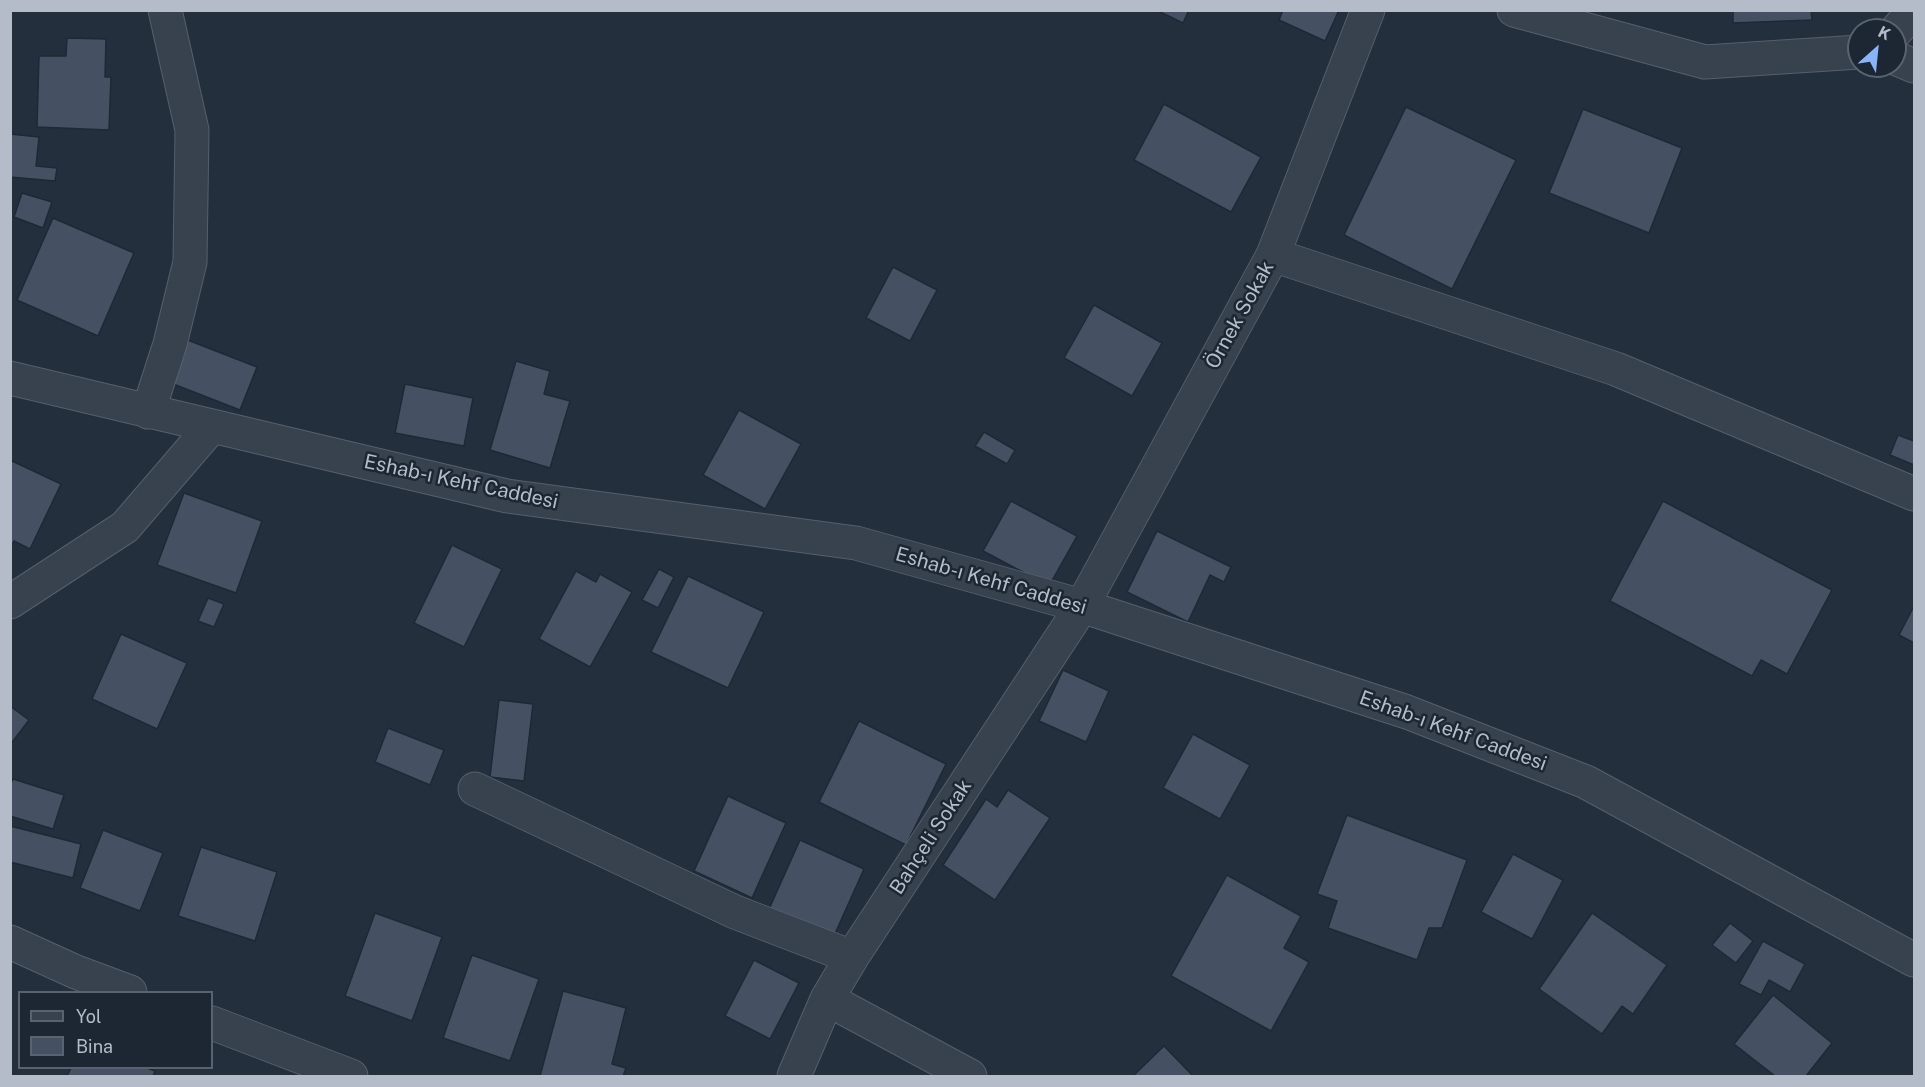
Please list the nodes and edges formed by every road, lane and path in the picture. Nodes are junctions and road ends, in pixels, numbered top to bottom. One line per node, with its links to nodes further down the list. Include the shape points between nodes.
1 (165, 10): 7 (street, via 192,130 190,262)
2 (1368, 10): 5 (street, Örnek Sokak)
3 (1514, 10): 4 (street, via 1705,62)
4 (1847, 53)
5 (1273, 255): 9 (street, via 1616,369); 11 (street, Örnek Sokak)
6 (10, 378): 7 (street, Eshab-ı Kehf Caddesi)
7 (148, 412): 8 (street, Eshab-ı Kehf Caddesi)
8 (211, 427): 10 (street, via 124,526); 11 (street, Eshab-ı Kehf Caddesi, via 507,496 856,543)
9 (1914, 494)
10 (10, 602)
11 (1082, 606): 14 (street, Bahçeli Sokak); 15 (street, Eshab-ı Kehf Caddesi, via 1407,712 1586,782)
12 (475, 789): 14 (street, via 735,912)
13 (10, 942): 16 (street)
14 (852, 957): 17 (street, Bahçeli Sokak)
15 (1914, 960)
16 (125, 991)
17 (827, 999): 20 (street, Bahçeli Sokak); 21 (street)
18 (213, 1023): 19 (street)
19 (351, 1077)
20 (795, 1077)
21 (969, 1077)

